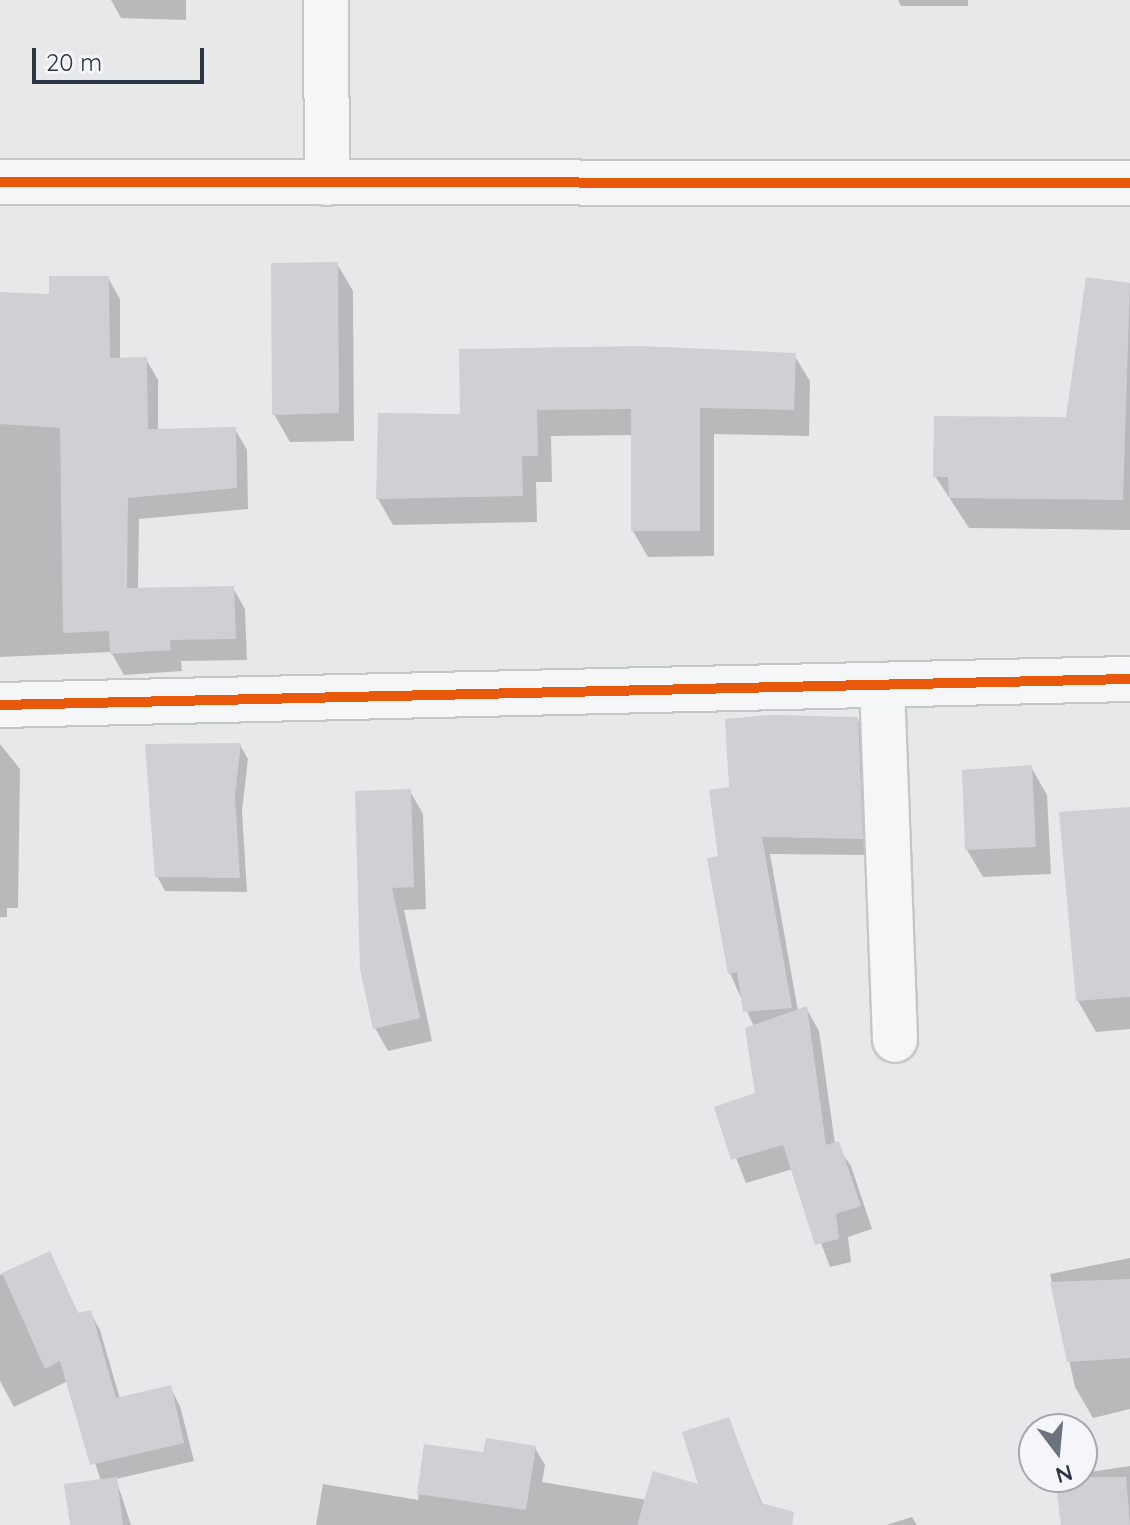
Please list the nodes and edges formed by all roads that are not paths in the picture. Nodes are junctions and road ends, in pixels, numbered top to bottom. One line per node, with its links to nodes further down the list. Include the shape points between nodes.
1 (326, 0): 3 (street)
2 (0, 182): 3 (street)
3 (327, 183): 4 (street)
4 (1130, 183)
5 (1130, 679): 6 (street)
6 (882, 685): 7 (street); 8 (street)
7 (0, 705)
8 (895, 1040)

